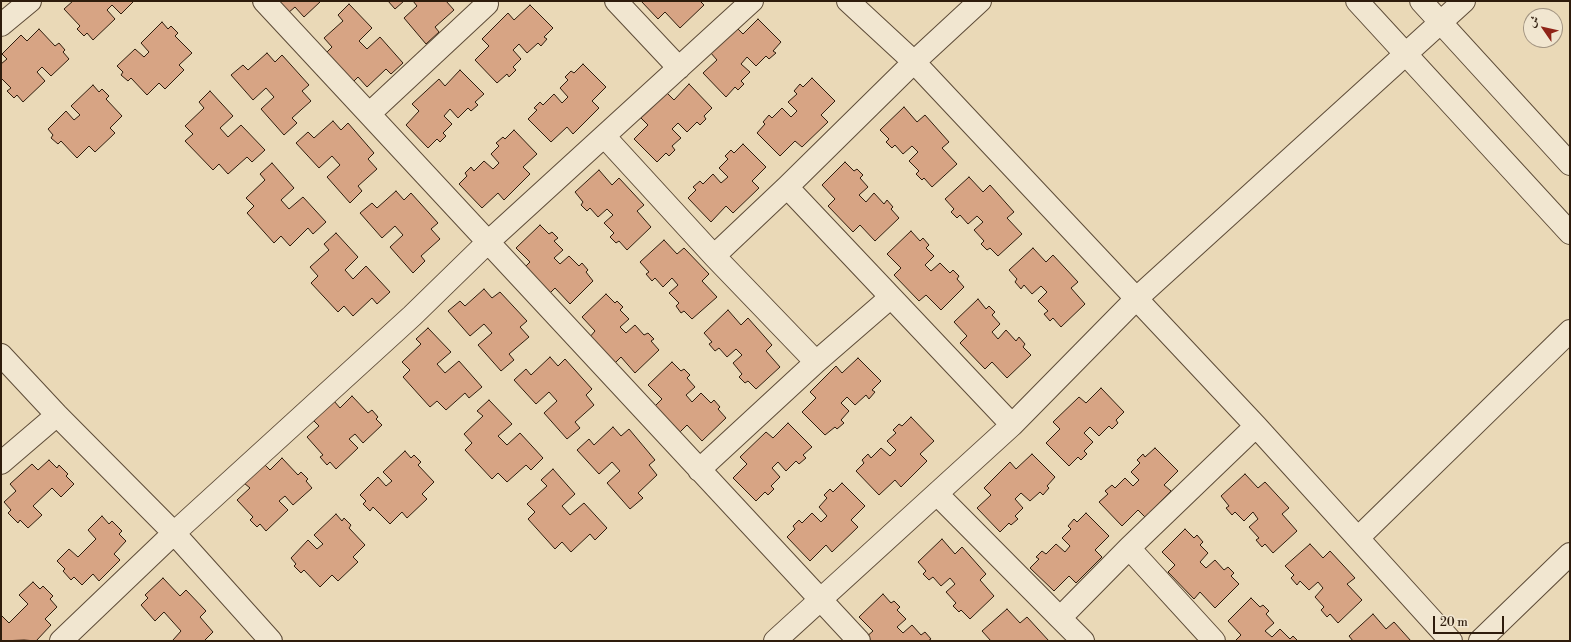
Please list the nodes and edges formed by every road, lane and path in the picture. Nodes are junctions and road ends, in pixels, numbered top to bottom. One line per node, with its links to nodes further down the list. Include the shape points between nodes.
1 (30, 1): 12 (street)
2 (264, 1): 16 (street)
3 (616, 1): 15 (street)
4 (752, 1): 15 (street)
5 (848, 1): 14 (street)
6 (980, 1): 14 (street)
7 (1357, 1): 13 (street)
8 (1421, 1): 11 (street)
9 (1464, 1): 11 (street)
10 (488, 2): 16 (street)
11 (1440, 22): 13 (street); 18 (street)
12 (1, 25)
13 (1406, 53): 20 (street); 24 (street)
14 (914, 62): 19 (street); 24 (street)
15 (679, 68): 17 (street)
16 (369, 114): 21 (street)
17 (604, 136): 21 (street); 22 (street)
18 (1570, 164)
19 (788, 188): 22 (street); 23 (street)
20 (1570, 233)
21 (488, 242): 32 (street); 34 (street, via 400,327)
22 (714, 256): 27 (street)
23 (890, 297): 27 (street); 29 (street)
24 (1137, 298): 29 (street); 30 (street)
25 (1570, 330): 35 (street)
26 (1, 355): 28 (street)
27 (816, 362): 32 (street)
28 (57, 415): 31 (street); 34 (street)
29 (1012, 425): 33 (street)
30 (1256, 426): 35 (street); 36 (street)
31 (1, 463)
32 (700, 470): 38 (street)
33 (937, 494): 38 (street); 39 (street)
34 (174, 533): 40 (street); 41 (street)
35 (1358, 538): 46 (street)
36 (1129, 548): 39 (street); 45 (street)
37 (1570, 554): 47 (street)
38 (820, 600): 42 (street); 43 (street)
39 (1060, 618): 44 (street)
40 (61, 641)
41 (272, 641)
42 (775, 641)
43 (859, 641)
44 (1083, 641)
45 (1214, 641)
46 (1451, 641)
47 (1480, 641)

